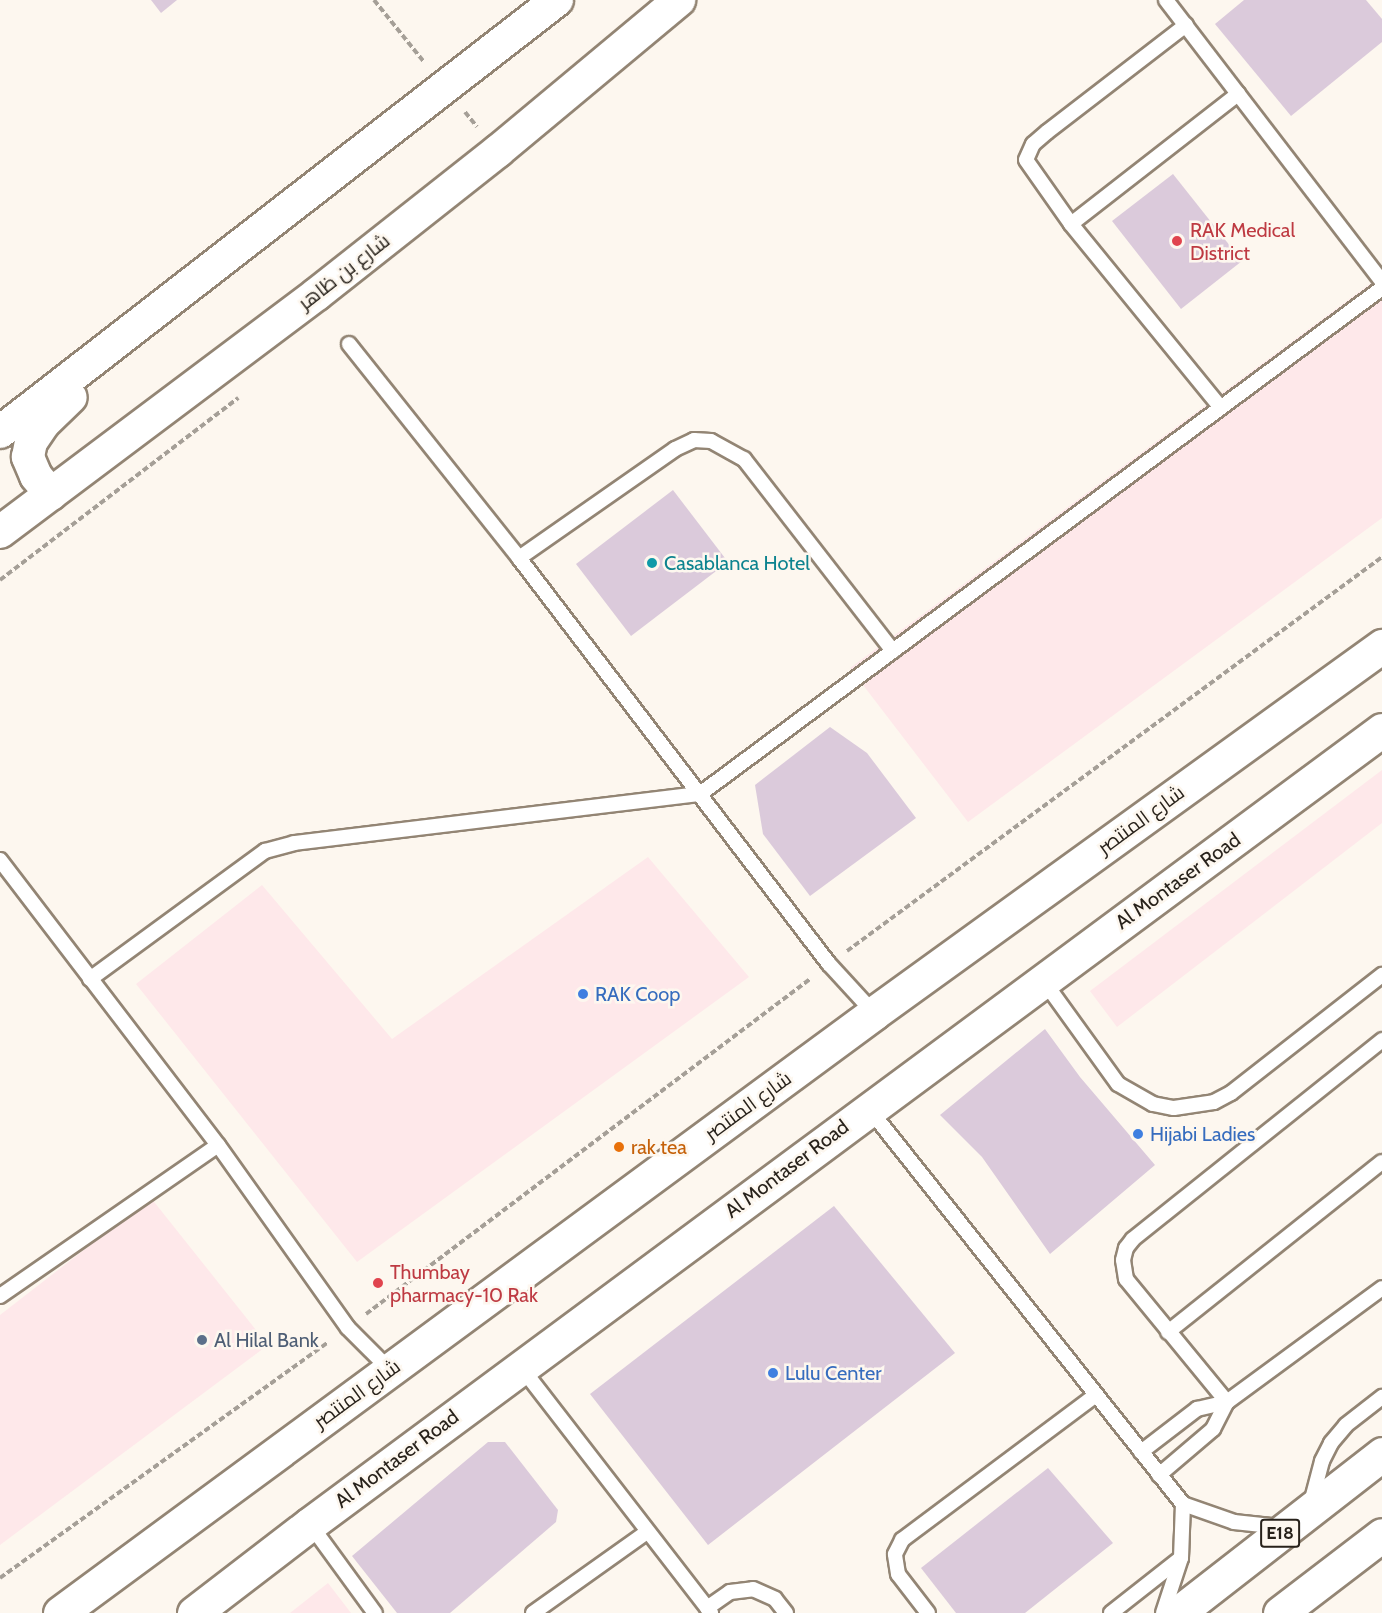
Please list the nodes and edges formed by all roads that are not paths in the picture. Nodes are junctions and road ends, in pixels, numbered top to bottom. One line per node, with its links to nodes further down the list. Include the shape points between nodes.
1 (557, 0): 9 (street)
2 (679, 0): 13 (street, شارع بن ظاهر, via 489,159)
3 (1167, 0): 4 (lane)
4 (1186, 25): 5 (lane); 6 (lane, via 1033,144 1026,160)
5 (1238, 94): 6 (lane); 7 (lane)
6 (1071, 224): 11 (lane)
7 (1382, 282)
8 (1382, 288): 11 (lane)
9 (171, 301): 12 (street); 13 (street, via 44,423 31,442 28,457 36,476)
10 (349, 345): 15 (lane)
11 (1221, 408): 17 (lane)
12 (0, 432)
13 (51, 494): 14 (street, شارع بن ظاهر)
14 (0, 532)
15 (519, 558): 17 (lane, via 675,449 694,440 711,441 744,459); 19 (lane)
16 (1382, 646): 24 (main road, شارع المنتصر)
17 (892, 651): 19 (lane)
18 (1382, 730): 23 (main road, Al Montaser Road)
19 (700, 794): 22 (lane, via 294,843 265,851); 24 (lane, via 829,964)
20 (2, 865): 22 (lane)
21 (1382, 975): 23 (lane, via 1232,1093 1214,1102 1174,1108 1144,1100 1118,1084)
22 (90, 979): 27 (lane)
23 (1043, 980): 26 (main road, Al Montaser Road)
24 (874, 1013): 33 (main road, شارع المنتصر)
25 (1382, 1040): 31 (lane, via 1126,1248 1126,1279)
26 (869, 1108): 32 (main road, Al Montaser Road); 34 (lane)
27 (218, 1145): 30 (lane); 33 (lane, via 348,1328)
28 (1382, 1162): 31 (lane)
29 (1382, 1288): 36 (lane)
30 (0, 1296)
31 (1168, 1332): 36 (lane)
32 (521, 1367): 42 (main road, Al Montaser Road); 43 (lane)
33 (390, 1370): 47 (main road, شارع المنتصر)
34 (1096, 1395): 37 (lane); 52 (lane, via 902,1540 895,1554 898,1574)
35 (1382, 1397): 41 (lane, via 1346,1425 1331,1443)
36 (1227, 1402): 37 (lane, via 1197,1409); 39 (lane, via 1213,1430)
37 (1142, 1452): 39 (lane)
38 (1382, 1454): 41 (main road, E18)
39 (1159, 1475): 40 (lane)
40 (1183, 1504): 41 (lane, via 1234,1522); 45 (lane)
41 (1298, 1518): 55 (main road, E18)
42 (310, 1524): 48 (main road, Al Montaser Road); 49 (lane)
43 (647, 1532): 46 (lane); 50 (lane)
44 (1382, 1535): 56 (main road)
45 (1181, 1558): 53 (lane); 54 (lane)
46 (709, 1610): 51 (lane, via 730,1592 753,1589 775,1599)
47 (60, 1613)
48 (194, 1613)
49 (375, 1613)
50 (533, 1613)
51 (786, 1613)
52 (928, 1613)
53 (1111, 1613)
54 (1164, 1613)
55 (1178, 1613)
56 (1280, 1613)

